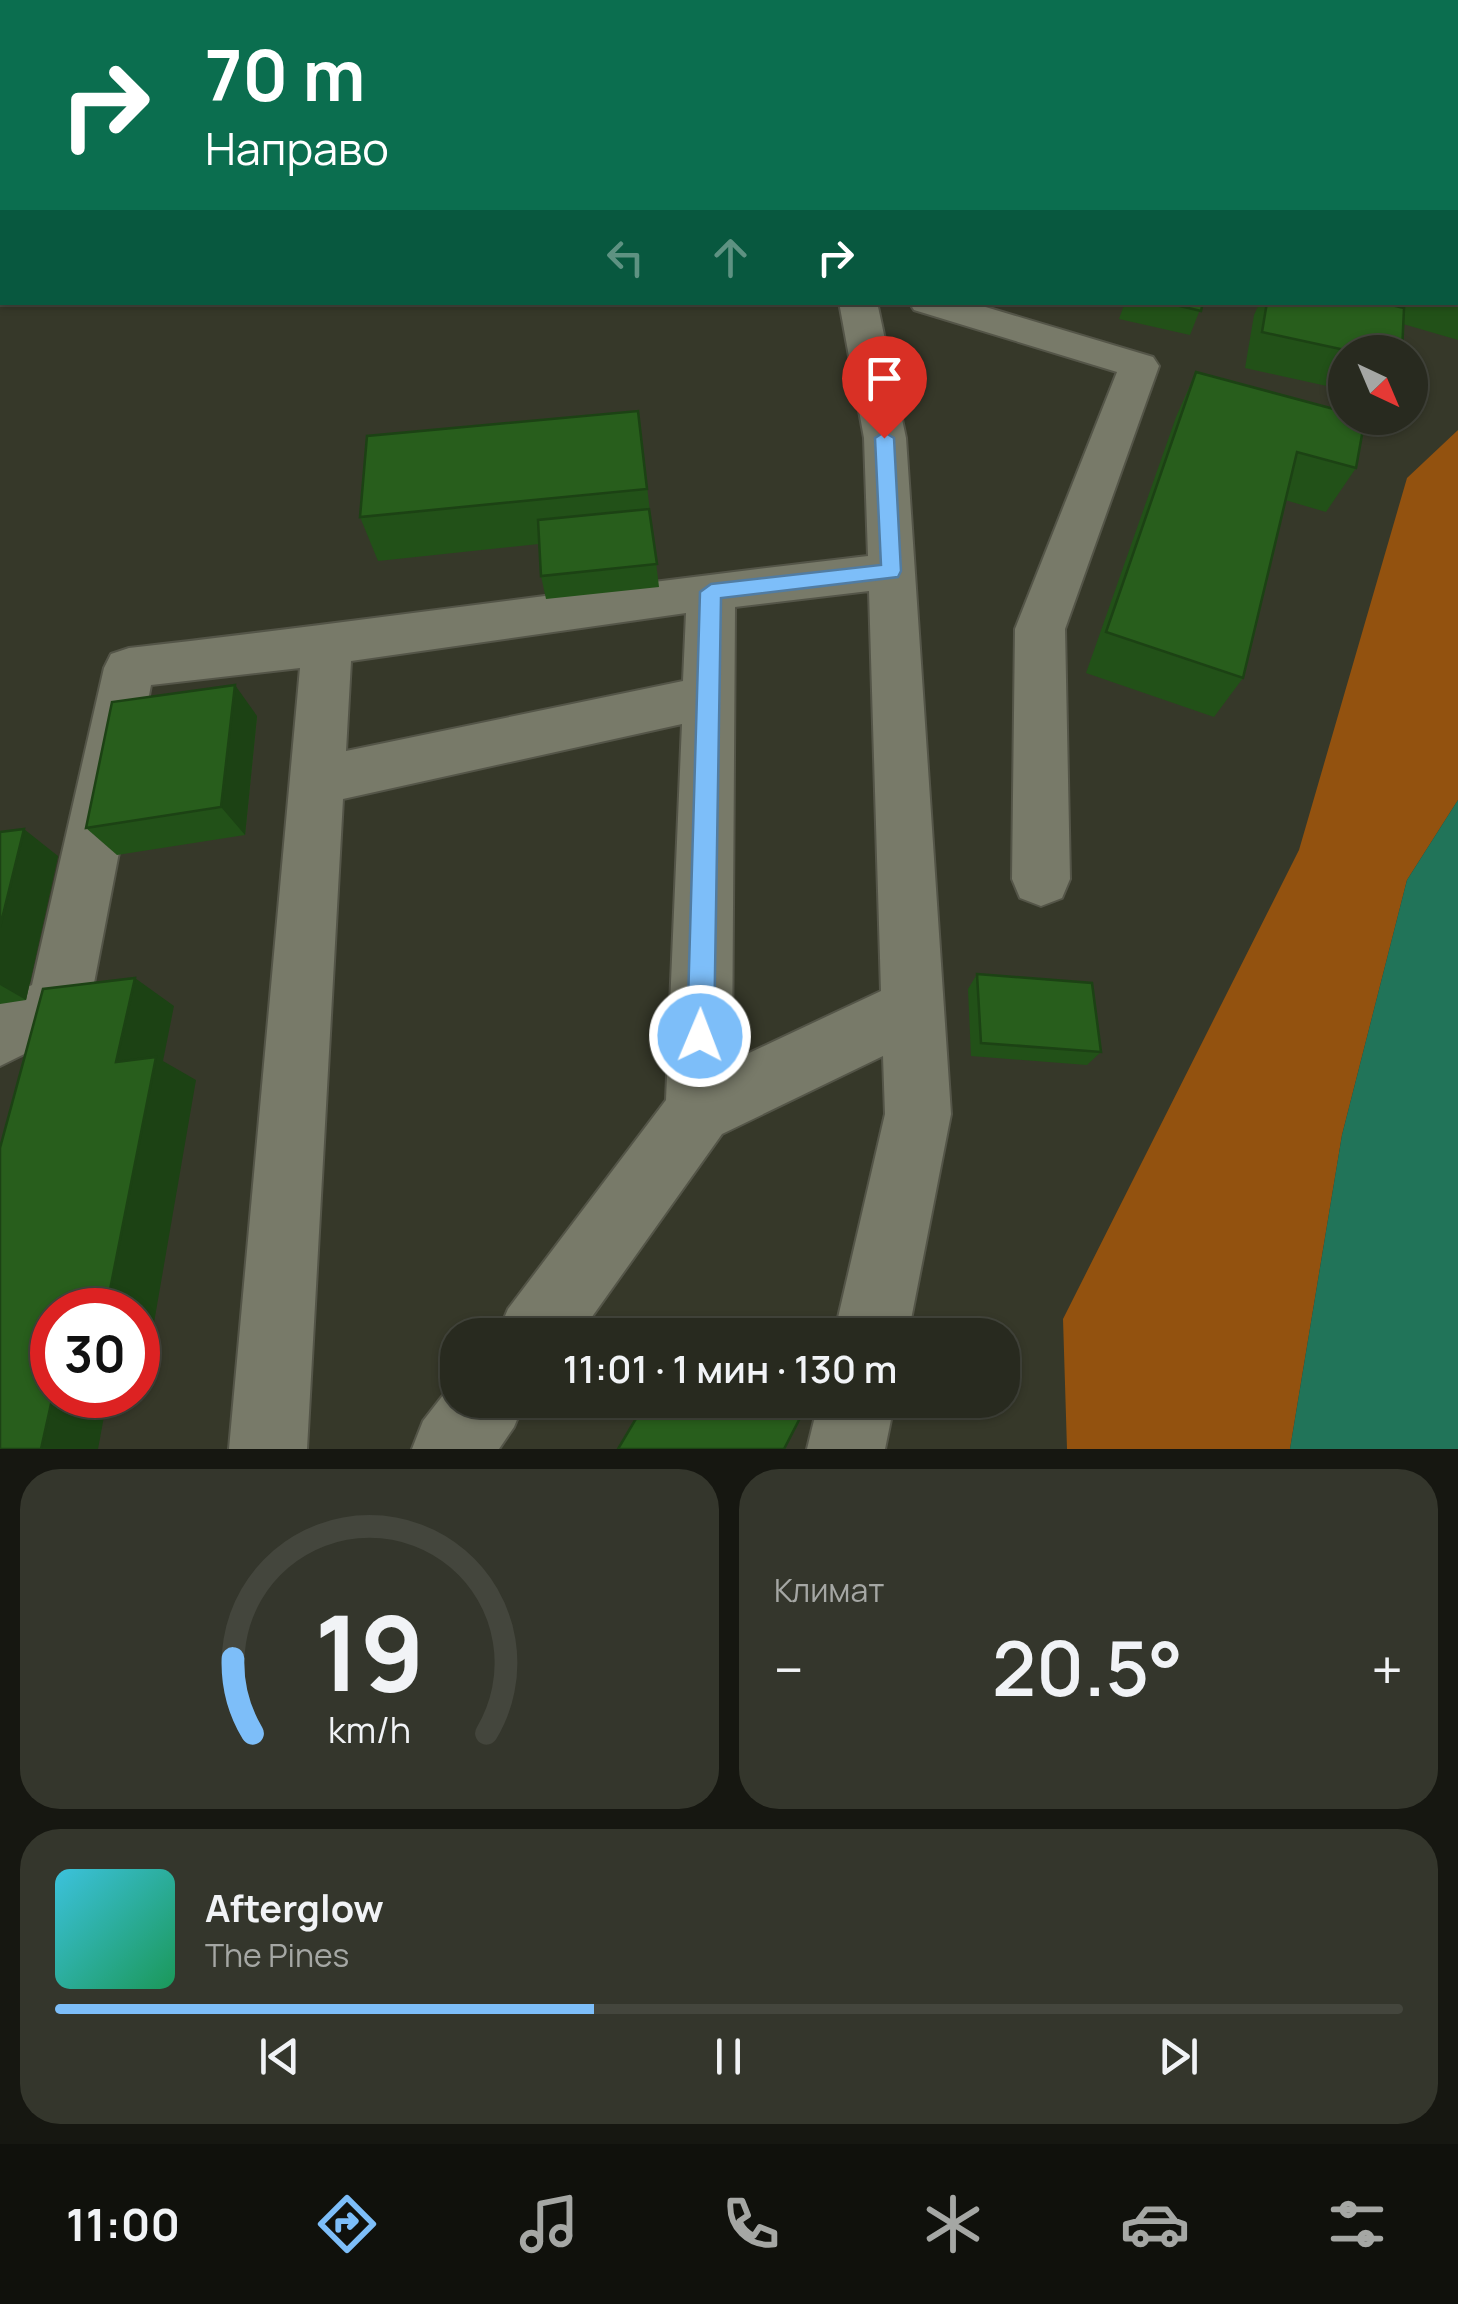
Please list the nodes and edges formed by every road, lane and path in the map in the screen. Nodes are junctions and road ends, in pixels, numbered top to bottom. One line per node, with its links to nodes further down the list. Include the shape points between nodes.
1 (859, 305): 3 (street, via 884,438)
2 (937, 305): 8 (street, via 1139,366 1040,629)
3 (891, 571): 4 (street); 9 (street)
4 (711, 592): 5 (street); 6 (street)
5 (326, 645): 7 (street); 10 (street, via 129,668 59,1004)
6 (708, 697): 7 (street); 11 (street)
7 (317, 781): 16 (street)
8 (1041, 879)
9 (913, 1008): 11 (street); 13 (street, via 918,1114)
10 (0, 1034)
11 (699, 1111): 12 (street)
12 (547, 1318)
13 (874, 1318)
14 (474, 1418): 17 (street)
15 (852, 1418): 18 (street)
16 (268, 1449)
17 (451, 1449)
18 (846, 1449)

